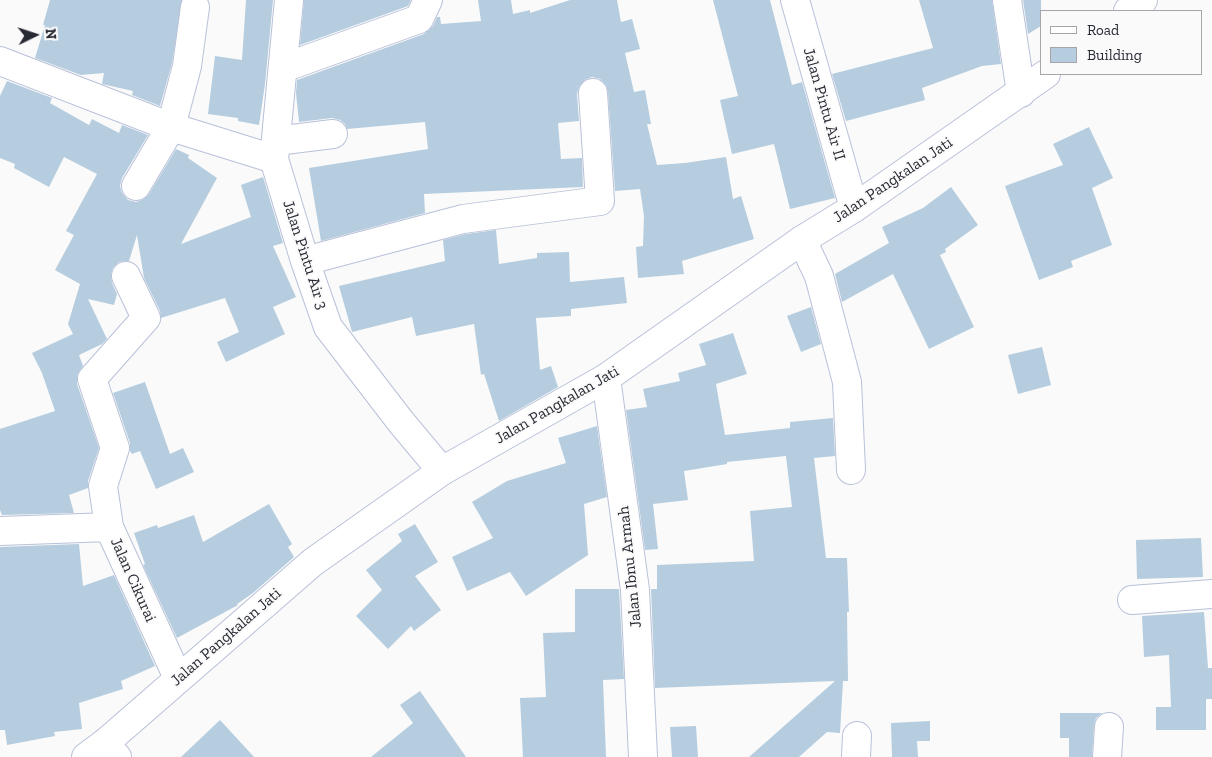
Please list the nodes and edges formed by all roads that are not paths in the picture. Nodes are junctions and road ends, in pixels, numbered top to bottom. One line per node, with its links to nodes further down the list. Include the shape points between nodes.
1 (289, 0): 9 (street, Jalan Pintu Air 3)
2 (428, 0): 9 (street, via 419,19)
3 (794, 0): 17 (street, Jalan Pintu Air II)
4 (1007, 0): 12 (street)
5 (1143, 0): 7 (street)
6 (195, 7): 13 (street, via 187,66)
7 (1129, 10)
8 (0, 61): 13 (street)
9 (283, 68): 15 (street, Jalan Pintu Air 3)
10 (1045, 75): 12 (street, Jalan Pangkalan Jati)
11 (593, 93): 19 (street, via 600,201 463,219)
12 (1021, 93): 17 (street, Jalan Pangkalan Jati)
13 (171, 127): 15 (street); 16 (street)
14 (333, 134): 15 (street)
15 (275, 150): 19 (street, Jalan Pintu Air 3)
16 (136, 186)
17 (854, 208): 18 (street, Jalan Pangkalan Jati)
18 (802, 240): 21 (street, Jalan Pangkalan Jati); 22 (street, via 819,276 847,382)
19 (305, 261): 23 (street, Jalan Pintu Air 3, via 328,327)
20 (126, 276): 24 (street, via 146,318 92,379 115,448 103,486)
21 (606, 378): 23 (street, Jalan Pangkalan Jati); 31 (street, Jalan Ibnu Armah, via 635,590)
22 (851, 470)
23 (442, 471): 28 (street, Jalan Pangkalan Jati, via 313,562)
24 (109, 527): 25 (street, Jalan Cikurai); 28 (street, Jalan Cikurai)
25 (0, 531)
26 (1212, 594): 27 (street)
27 (1132, 600)
28 (178, 678): 30 (street, Jalan Pangkalan Jati)
29 (1109, 727): 32 (street)
30 (102, 752)
31 (643, 757)
32 (1107, 757)

